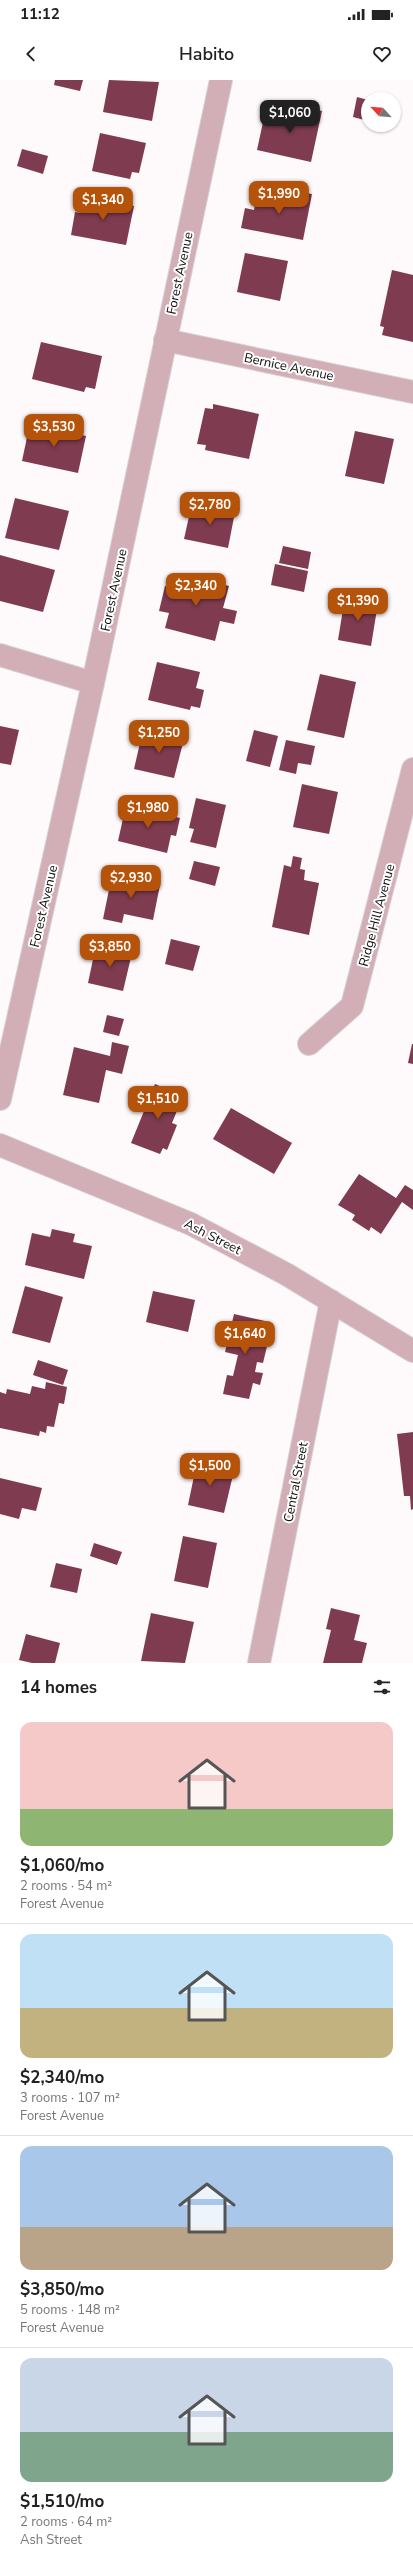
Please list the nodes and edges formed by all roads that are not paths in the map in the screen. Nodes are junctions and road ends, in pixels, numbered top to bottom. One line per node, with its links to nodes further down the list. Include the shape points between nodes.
1 (221, 80): 2 (street, Forest Avenue)
2 (165, 340): 3 (street, Bernice Avenue); 5 (street, Forest Avenue)
3 (413, 392)
4 (0, 655): 5 (street)
5 (93, 683): 8 (street, Forest Avenue)
6 (413, 769): 7 (street, Ridge Hill Avenue, via 352,1006)
7 (310, 1044)
8 (0, 1099)
9 (0, 1145): 10 (street, Ash Street, via 191,1224)
10 (331, 1301): 11 (street, Ash Street); 12 (street, Central Street)
11 (413, 1351)
12 (259, 1663)

